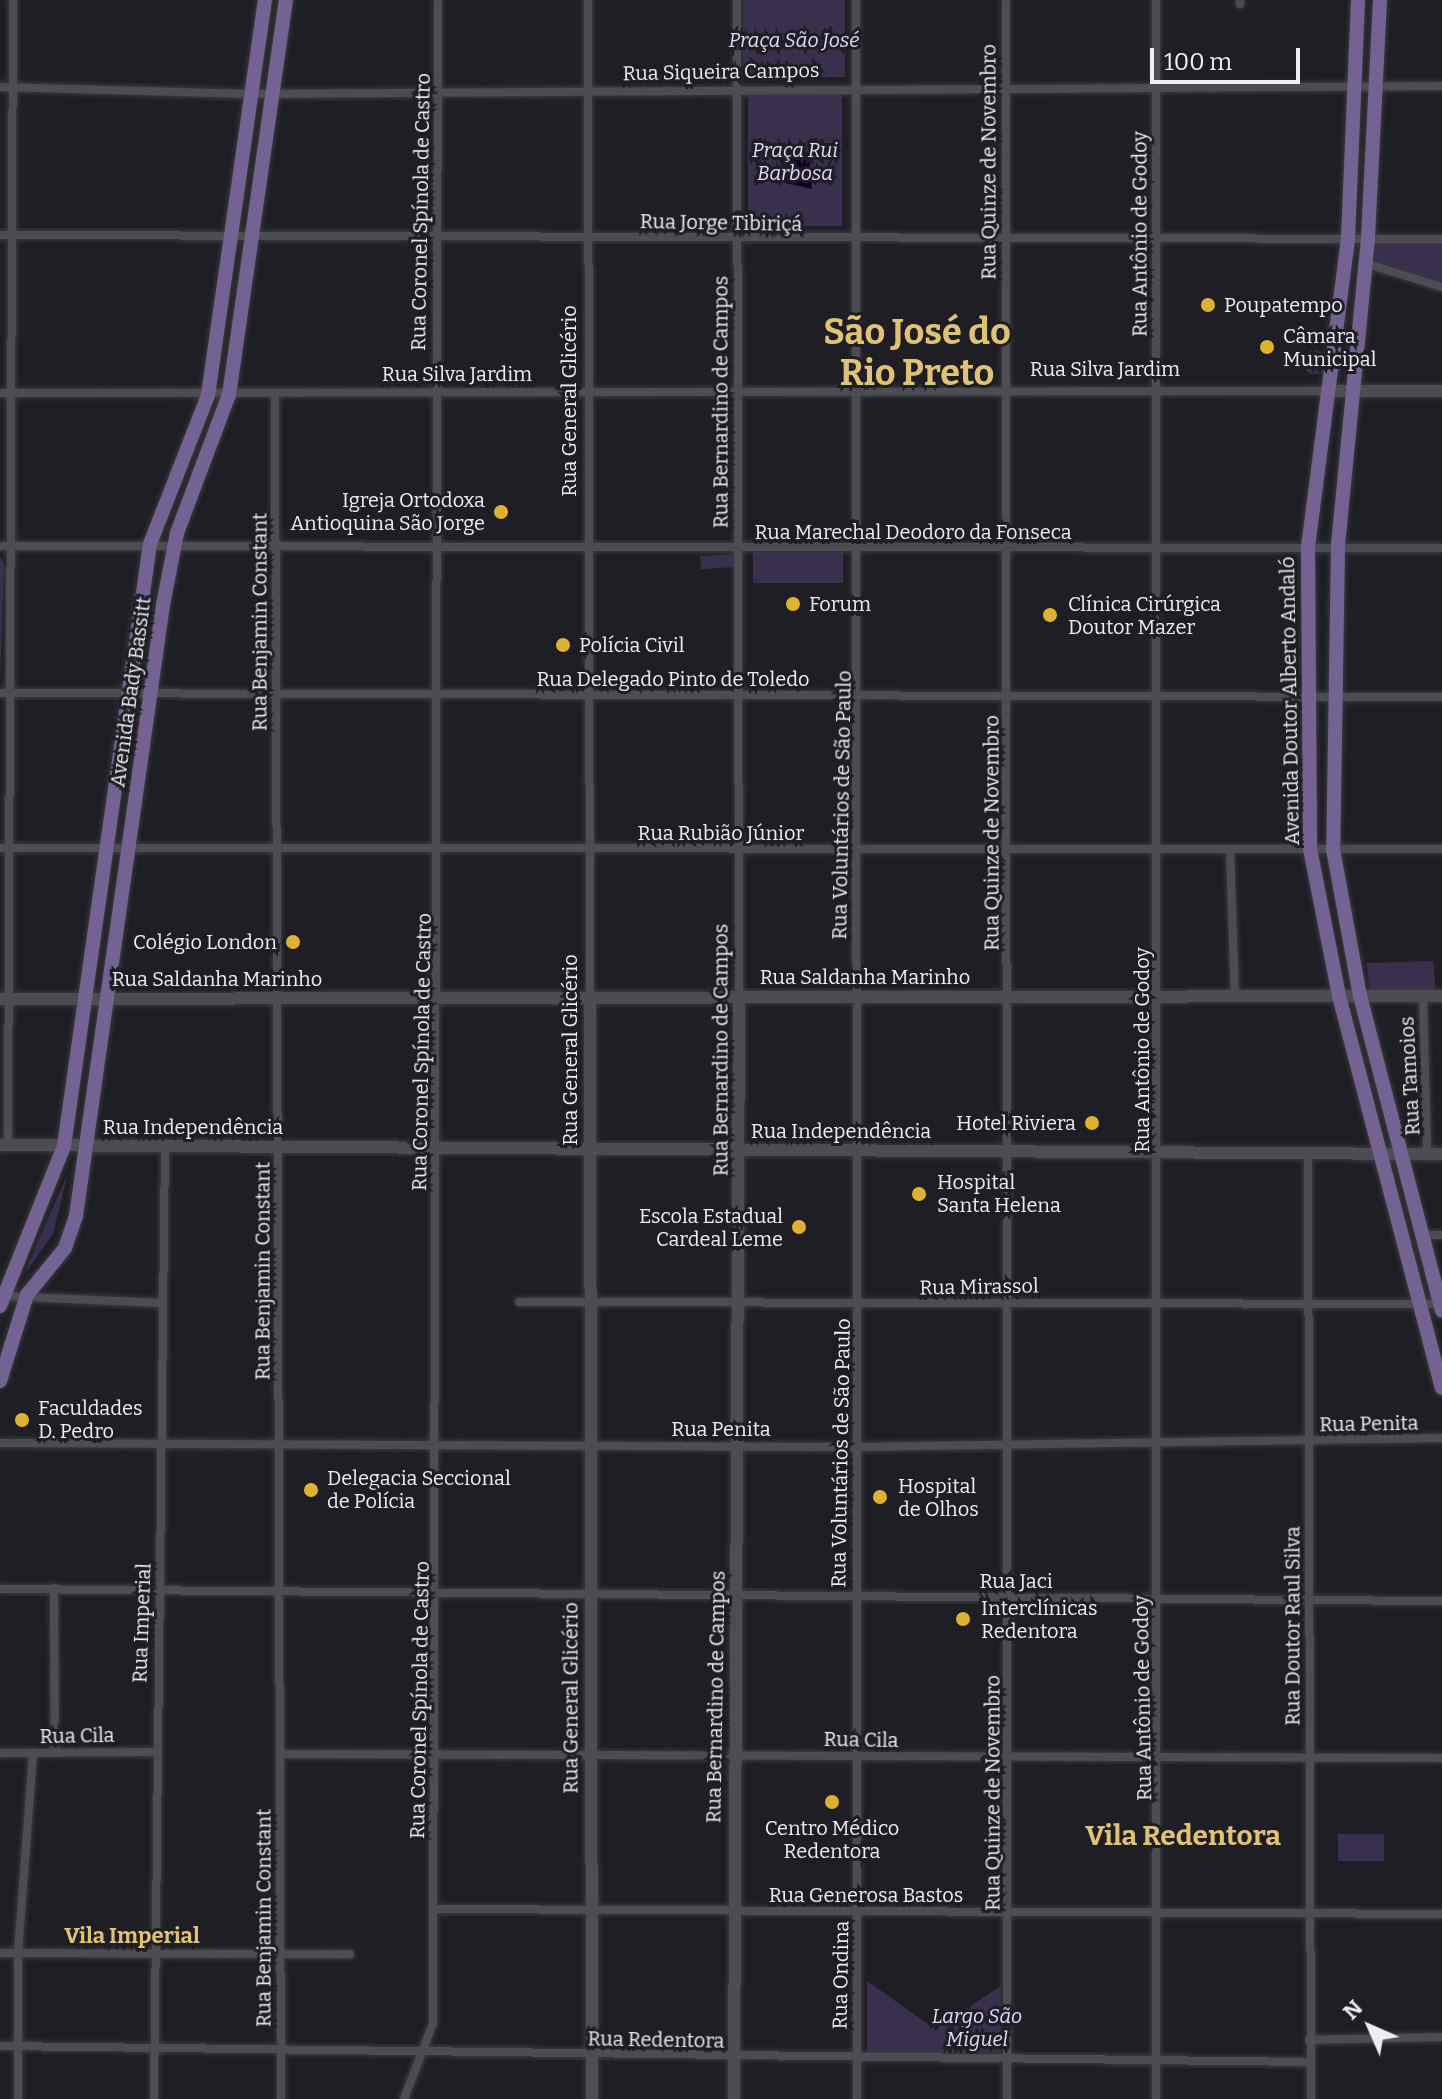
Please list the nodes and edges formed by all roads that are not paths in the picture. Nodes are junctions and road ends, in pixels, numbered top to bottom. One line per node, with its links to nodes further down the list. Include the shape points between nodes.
1 (13, 0): 15 (street)
2 (265, 0): 24 (main road, Avenida Bady Bassitt)
3 (286, 0): 22 (main road, Avenida Bady Bassitt)
4 (438, 0): 23 (street, Rua Coronel Spínola de Castro)
5 (588, 0): 21 (street, Rua General Glicério)
6 (737, 0): 19 (street, Rua Bernardino de Campos)
7 (856, 0): 12 (street, Rua Voluntários de São Paulo)
8 (1006, 0): 16 (street, Rua Quinze de Novembro)
9 (1156, 0): 20 (street, Rua Antônio de Godoy)
10 (1358, 0): 17 (main road, Avenida Doutor Alberto Andaló)
11 (1380, 0): 18 (main road, Avenida Doutor Alberto Andaló)
12 (857, 86): 16 (street, Rua Siqueira Campos); 19 (street, Rua Siqueira Campos); 37 (street, Rua Voluntários de São Paulo)
13 (1442, 86): 18 (street, Rua Siqueira Campos)
14 (0, 87): 15 (street, Rua Siqueira Campos)
15 (14, 87): 24 (street, Rua Siqueira Campos); 25 (street)
16 (1006, 87): 20 (street, Rua Siqueira Campos); 35 (street, Rua Quinze de Novembro)
17 (1358, 87): 18 (street, Rua Siqueira Campos); 20 (street, Rua Siqueira Campos); 31 (main road, Avenida Doutor Alberto Andaló)
18 (1380, 87): 32 (main road, Avenida Doutor Alberto Andaló)
19 (738, 88): 21 (street, Rua Siqueira Campos); 34 (street, Rua Bernardino de Campos)
20 (1156, 89): 36 (street, Rua Antônio de Godoy)
21 (588, 90): 23 (street, Rua Siqueira Campos); 27 (street, Rua General Glicério)
22 (273, 91): 23 (street, Rua Siqueira Campos); 24 (street, Rua Siqueira Campos); 29 (main road, Avenida Bady Bassitt)
23 (438, 92): 30 (street, Rua Coronel Spínola de Castro)
24 (251, 94): 28 (main road, Avenida Bady Bassitt)
25 (13, 234): 26 (street, Rua Jorge Tibiriçá); 28 (street, Rua Jorge Tibiriçá); 46 (street)
26 (0, 235)
27 (589, 237): 30 (street, Rua Jorge Tibiriçá); 34 (street, Rua Jorge Tibiriçá); 53 (street, Rua General Glicério)
28 (230, 238): 29 (street, Rua Jorge Tibiriçá); 50 (main road, Avenida Bady Bassitt)
29 (252, 238): 30 (street, Rua Jorge Tibiriçá); 51 (main road, Avenida Bady Bassitt)
30 (438, 239): 49 (street, Rua Coronel Spínola de Castro)
31 (1348, 239): 32 (street, Rua Jorge Tibiriçá); 36 (street, Rua Jorge Tibiriçá); 42 (main road, Avenida Doutor Alberto Andaló)
32 (1368, 239): 33 (street, Rua Jorge Tibiriçá); 38 (main road, Avenida Doutor Alberto Andaló)
33 (1442, 239)
34 (741, 240): 37 (street, Rua Jorge Tibiriçá); 52 (street, Rua Bernardino de Campos)
35 (1003, 240): 36 (street, Rua Jorge Tibiriçá); 37 (street, Rua Jorge Tibiriçá); 40 (street, Rua Quinze de Novembro)
36 (1156, 240): 41 (street, Rua Antônio de Godoy)
37 (858, 241): 47 (street, Rua Voluntários de São Paulo)
38 (1365, 263): 39 (street); 44 (main road, Avenida Doutor Alberto Andaló)
39 (1442, 287)
40 (1009, 388): 41 (street, Rua Silva Jardim); 47 (street, Rua Silva Jardim); 63 (street, Rua Quinze de Novembro)
41 (1156, 390): 42 (street, Rua Silva Jardim); 59 (street, Rua Antônio de Godoy)
42 (1328, 391): 44 (street, Rua Silva Jardim); 64 (main road, Avenida Doutor Alberto Andaló)
43 (1442, 391): 44 (street, Rua Silva Jardim)
44 (1351, 392): 61 (main road, Avenida Doutor Alberto Andaló)
45 (0, 393): 46 (street, Rua Silva Jardim)
46 (15, 393): 50 (street, Rua Silva Jardim); 58 (street)
47 (859, 393): 52 (street, Rua Silva Jardim); 62 (street, Rua Voluntários de São Paulo)
48 (275, 394): 49 (street, Rua Silva Jardim); 51 (street, Rua Silva Jardim); 56 (street, Rua Benjamin Constant)
49 (435, 394): 53 (street, Rua Silva Jardim); 60 (street, Rua Coronel Spínola de Castro)
50 (208, 395): 51 (street, Rua Silva Jardim); 54 (main road, Avenida Bady Bassitt)
51 (229, 395): 55 (main road, Avenida Bady Bassitt)
52 (741, 395): 53 (street, Rua Silva Jardim); 66 (street, Rua Bernardino de Campos)
53 (589, 396): 67 (street, Rua General Glicério)
54 (150, 544): 55 (street, Rua Marechal Deodoro da Fonseca); 58 (street, Rua Marechal Deodoro da Fonseca); 70 (main road, Avenida Bady Bassitt)
55 (174, 544): 56 (street, Rua Marechal Deodoro da Fonseca); 71 (main road, Avenida Bady Bassitt)
56 (276, 545): 60 (street, Rua Marechal Deodoro da Fonseca); 72 (street, Rua Benjamin Constant)
57 (0, 546): 58 (street, Rua Marechal Deodoro da Fonseca)
58 (10, 546): 69 (street)
59 (1155, 546): 63 (street, Rua Marechal Deodoro da Fonseca); 64 (street, Rua Marechal Deodoro da Fonseca); 78 (street, Rua Antônio de Godoy)
60 (435, 547): 67 (street, Rua Marechal Deodoro da Fonseca); 73 (street, Rua Coronel Spínola de Castro)
61 (1338, 547): 64 (street, Rua Marechal Deodoro da Fonseca); 65 (street, Rua Marechal Deodoro da Fonseca); 80 (main road, Avenida Doutor Alberto Andaló)
62 (858, 548): 63 (street, Rua Marechal Deodoro da Fonseca); 66 (street, Rua Marechal Deodoro da Fonseca); 76 (street, Rua Voluntários de São Paulo)
63 (1005, 548): 77 (street, Rua Quinze de Novembro)
64 (1308, 548): 79 (main road, Avenida Doutor Alberto Andaló)
65 (1442, 548)
66 (741, 549): 67 (street, Rua Marechal Deodoro da Fonseca); 75 (street, Rua Bernardino de Campos)
67 (588, 550): 74 (street, Rua General Glicério)
68 (0, 693): 69 (street, Rua Delegado Pinto de Toledo)
69 (12, 693): 70 (street, Rua Delegado Pinto de Toledo); 82 (street)
70 (129, 694): 71 (street, Rua Delegado Pinto de Toledo); 83 (main road, Avenida Bady Bassitt)
71 (152, 694): 72 (street, Rua Delegado Pinto de Toledo); 84 (main road, Avenida Bady Bassitt)
72 (276, 694): 73 (street, Rua Delegado Pinto de Toledo); 85 (street, Rua Benjamin Constant)
73 (435, 695): 74 (street, Rua Delegado Pinto de Toledo); 86 (street, Rua Coronel Spínola de Castro)
74 (589, 695): 75 (street, Rua Delegado Pinto de Toledo); 87 (street, Rua General Glicério)
75 (740, 696): 76 (street, Rua Delegado Pinto de Toledo); 88 (street, Rua Bernardino de Campos)
76 (860, 696): 77 (street, Rua Delegado Pinto de Toledo); 89 (street, Rua Voluntários de São Paulo)
77 (1008, 697): 78 (street, Rua Delegado Pinto de Toledo); 90 (street, Rua Quinze de Novembro)
78 (1161, 697): 79 (street, Rua Delegado Pinto de Toledo); 91 (street, Rua Antônio de Godoy)
79 (1308, 697): 80 (street, Rua Delegado Pinto de Toledo); 93 (main road, Avenida Doutor Alberto Andaló)
80 (1331, 697): 81 (street, Rua Delegado Pinto de Toledo); 94 (main road, Avenida Doutor Alberto Andaló)
81 (1442, 697)
82 (5, 848): 83 (street, Rua Rubião Júnior); 106 (street)
83 (109, 848): 84 (street, Rua Rubião Júnior); 107 (main road, Avenida Bady Bassitt)
84 (129, 848): 85 (street, Rua Rubião Júnior); 110 (main road, Avenida Bady Bassitt)
85 (277, 848): 86 (street, Rua Rubião Júnior); 108 (street, Rua Benjamin Constant)
86 (440, 849): 87 (street, Rua Rubião Júnior); 109 (street, Rua Coronel Spínola de Castro)
87 (590, 849): 88 (street, Rua Rubião Júnior); 104 (street, Rua General Glicério)
88 (742, 849): 89 (street, Rua Rubião Júnior); 105 (street, Rua Bernardino de Campos)
89 (856, 849): 90 (street, Rua Rubião Júnior); 102 (street, Rua Voluntários de São Paulo)
90 (1008, 849): 91 (street, Rua Rubião Júnior); 103 (street, Rua Quinze de Novembro)
91 (1158, 849): 92 (street, Rua Rubião Júnior); 96 (street, Rua Antônio de Godoy)
92 (1230, 849): 93 (street, Rua Rubião Júnior); 97 (street)
93 (1310, 849): 94 (street, Rua Rubião Júnior); 98 (main road, Avenida Doutor Alberto Andaló)
94 (1333, 849): 95 (street, Rua Rubião Júnior); 99 (main road, Avenida Doutor Alberto Andaló)
95 (1442, 849)
96 (1157, 996): 97 (street, Rua Saldanha Marinho); 103 (street, Rua Saldanha Marinho); 121 (street, Rua Antônio de Godoy)
97 (1235, 996): 98 (street, Rua Saldanha Marinho)
98 (1339, 996): 99 (street, Rua Saldanha Marinho); 123 (main road, Avenida Doutor Alberto Andaló)
99 (1360, 996): 100 (street, Rua Saldanha Marinho); 124 (main road, Avenida Doutor Alberto Andaló)
100 (1423, 996): 101 (street, Rua Saldanha Marinho); 125 (street, Rua Tamoios)
101 (1442, 996)
102 (855, 997): 103 (street, Rua Saldanha Marinho); 105 (street, Rua Saldanha Marinho); 119 (street, Rua Voluntários de São Paulo)
103 (1007, 997): 120 (street, Rua Quinze de Novembro)
104 (590, 998): 105 (street, Rua Saldanha Marinho); 109 (street, Rua Saldanha Marinho); 117 (street, Rua General Glicério)
105 (739, 998): 118 (street, Rua Bernardino de Campos)
106 (6, 999): 107 (street, Rua Saldanha Marinho); 111 (street)
107 (84, 999): 110 (street, Rua Saldanha Marinho); 112 (main road, Avenida Bady Bassitt)
108 (277, 999): 109 (street, Rua Saldanha Marinho); 110 (street, Rua Saldanha Marinho); 114 (street, Rua Benjamin Constant)
109 (438, 999): 116 (street, Rua Coronel Spínola de Castro)
110 (108, 1000): 113 (main road, Avenida Bady Bassitt)
111 (4, 1145): 112 (street, Rua Independência)
112 (64, 1146): 113 (street, Rua Independência); 130 (main road, Avenida Bady Bassitt)
113 (85, 1147): 115 (street, Rua Independência); 129 (main road, Avenida Bady Bassitt, via 65,1248)
114 (278, 1147): 115 (street, Rua Independência); 116 (street, Rua Independência); 147 (street, Rua Benjamin Constant)
115 (165, 1148): 134 (street, Rua Imperial)
116 (436, 1148): 117 (street, Rua Independência); 149 (street, Rua Coronel Spínola de Castro)
117 (590, 1149): 118 (street, Rua Independência); 135 (street, Rua General Glicério)
118 (741, 1150): 119 (street, Rua Independência); 133 (street, Rua Bernardino de Campos)
119 (857, 1151): 120 (street, Rua Independência); 138 (street, Rua Voluntários de São Paulo)
120 (1008, 1152): 121 (street, Rua Independência); 131 (street, Rua Quinze de Novembro)
121 (1158, 1153): 122 (street, Rua Independência); 136 (street, Rua Antônio de Godoy)
122 (1308, 1153): 123 (street, Rua Independência); 137 (street, Rua Doutor Raul Silva)
123 (1380, 1153): 124 (street, Rua Independência); 139 (main road, Avenida Doutor Alberto Andaló)
124 (1400, 1154): 125 (street, Rua Independência); 127 (main road, Avenida Doutor Alberto Andaló)
125 (1427, 1154): 126 (street, Rua Independência)
126 (1442, 1154)
127 (1421, 1235): 128 (street); 140 (main road, Avenida Doutor Alberto Andaló)
128 (1442, 1235)
129 (27, 1295): 130 (street); 134 (street); 141 (main road, Avenida Bady Bassitt)
130 (1, 1299)
131 (1009, 1301): 136 (street, Rua Mirassol); 138 (street, Rua Mirassol); 145 (street, Rua Quinze de Novembro)
132 (519, 1302): 135 (street, Rua Mirassol)
133 (742, 1302): 135 (street, Rua Mirassol); 138 (street, Rua Mirassol); 151 (street, Rua Bernardino de Campos)
134 (163, 1303): 148 (street, Rua Imperial)
135 (590, 1303): 150 (street, Rua General Glicério)
136 (1156, 1304): 137 (street, Rua Mirassol); 152 (street, Rua Antônio de Godoy)
137 (1309, 1304): 139 (street, Rua Mirassol); 144 (street, Rua Doutor Raul Silva)
138 (858, 1305): 153 (street, Rua Voluntários de São Paulo)
139 (1419, 1305): 140 (street, Rua Mirassol); 142 (main road, Avenida Doutor Alberto Andaló)
140 (1441, 1308)
141 (0, 1381)
142 (1442, 1388)
143 (1442, 1438): 144 (street, Rua Penita)
144 (1309, 1441): 152 (street, Rua Penita); 164 (street, Rua Doutor Raul Silva)
145 (1009, 1442): 152 (street, Rua Penita); 153 (street, Rua Penita); 162 (street, Rua Quinze de Novembro)
146 (0, 1443): 148 (street, Rua Penita)
147 (280, 1444): 148 (street, Rua Penita); 149 (street, Rua Penita); 157 (street, Rua Benjamin Constant)
148 (161, 1445): 155 (street, Rua Imperial)
149 (437, 1445): 150 (street, Rua Penita); 158 (street, Rua Coronel Spínola de Castro)
150 (590, 1445): 151 (street, Rua Penita); 159 (street, Rua General Glicério)
151 (740, 1445): 153 (street, Rua Penita); 160 (street, Rua Bernardino de Campos)
152 (1160, 1445): 163 (street, Rua Antônio de Godoy)
153 (856, 1447): 161 (street, Rua Voluntários de São Paulo)
154 (54, 1588): 155 (street, Rua Jaci); 156 (street, Rua Jaci); 170 (street)
155 (160, 1588): 157 (street, Rua Jaci); 166 (street, Rua Imperial)
156 (0, 1589)
157 (279, 1590): 158 (street, Rua Jaci); 171 (street, Rua Benjamin Constant)
158 (438, 1590): 159 (street, Rua Jaci); 167 (street, Rua Coronel Spínola de Castro)
159 (591, 1594): 160 (street, Rua Jaci); 172 (street, Rua General Glicério)
160 (736, 1595): 161 (street, Rua Jaci); 173 (street, Rua Bernardino de Campos)
161 (855, 1596): 162 (street, Rua Jaci); 174 (street, Rua Voluntários de São Paulo)
162 (1009, 1597): 163 (street, Rua Jaci); 175 (street, Rua Quinze de Novembro)
163 (1157, 1599): 164 (street, Rua Jaci); 178 (street, Rua Antônio de Godoy)
164 (1309, 1600): 165 (street, Rua Jaci); 176 (street, Rua Doutor Raul Silva)
165 (1442, 1601)
166 (154, 1752): 170 (street, Rua Cila); 187 (street, Rua Imperial)
167 (435, 1752): 171 (street, Rua Cila); 172 (street, Rua Cila); 179 (street, Rua Coronel Spínola de Castro)
168 (0, 1753): 169 (street, Rua Cila)
169 (33, 1753): 170 (street, Rua Cila); 189 (street)
170 (55, 1753)
171 (280, 1754): 191 (street, Rua Benjamin Constant)
172 (591, 1754): 173 (street, Rua Cila); 180 (street, Rua General Glicério)
173 (734, 1755): 174 (street, Rua Cila); 181 (street, Rua Bernardino de Campos)
174 (859, 1755): 175 (street, Rua Cila); 182 (street, Rua Ondina)
175 (1008, 1757): 178 (street, Rua Cila); 183 (street, Rua Quinze de Novembro)
176 (1310, 1757): 177 (street, Rua Cila); 178 (street, Rua Cila); 185 (street, Rua Doutor Raul Silva)
177 (1442, 1758)
178 (1161, 1759): 184 (street, Rua Antônio de Godoy)
179 (434, 1909): 180 (street, Rua Generosa Bastos); 198 (street, Rua Coronel Spínola de Castro, via 433,2023)
180 (591, 1910): 181 (street, Rua Generosa Bastos); 199 (street, Rua General Glicério)
181 (734, 1911): 182 (street, Rua Generosa Bastos); 200 (street, Rua Bernardino de Campos)
182 (857, 1911): 183 (street, Rua Generosa Bastos); 201 (street, Rua Ondina)
183 (1009, 1912): 184 (street, Rua Generosa Bastos); 202 (street, Rua Quinze de Novembro)
184 (1159, 1912): 185 (street, Rua Generosa Bastos); 203 (street, Rua Antônio de Godoy)
185 (1310, 1913): 186 (street, Rua Generosa Bastos); 193 (street, Rua Doutor Raul Silva)
186 (1442, 1914)
187 (156, 1952): 189 (street); 191 (street); 196 (street, Rua Imperial)
188 (0, 1953): 189 (street)
189 (18, 1953): 195 (street)
190 (350, 1954): 191 (street)
191 (280, 1955): 197 (street, Rua Benjamin Constant)
192 (1442, 2037): 193 (street)
193 (1309, 2040): 204 (street, Rua Doutor Raul Silva)
194 (0, 2046): 195 (street, Rua Redentora)
195 (18, 2046): 196 (street, Rua Redentora); 205 (street)
196 (155, 2050): 197 (street, Rua Redentora); 206 (street, Rua Imperial)
197 (281, 2051): 198 (street, Rua Redentora); 207 (street, Rua Benjamin Constant)
198 (424, 2052): 199 (street, Rua Redentora); 208 (street, Rua Coronel Spínola de Castro)
199 (592, 2055): 200 (street, Rua Redentora); 209 (street, Rua General Glicério)
200 (734, 2057): 201 (street, Rua Redentora); 210 (street, Rua Bernardino de Campos)
201 (856, 2060): 202 (street, Rua Redentora); 211 (street, Rua Ondina)
202 (1007, 2060): 203 (street, Rua Redentora); 212 (street, Rua Quinze de Novembro)
203 (1157, 2061): 204 (street, Rua Redentora); 213 (street, Rua Antônio de Godoy)
204 (1311, 2062): 214 (street, Rua Doutor Raul Silva)
205 (18, 2099)
206 (154, 2099)
207 (281, 2099)
208 (404, 2099)
209 (592, 2099)
210 (734, 2099)
211 (857, 2099)
212 (1007, 2099)
213 (1156, 2099)
214 (1311, 2099)

